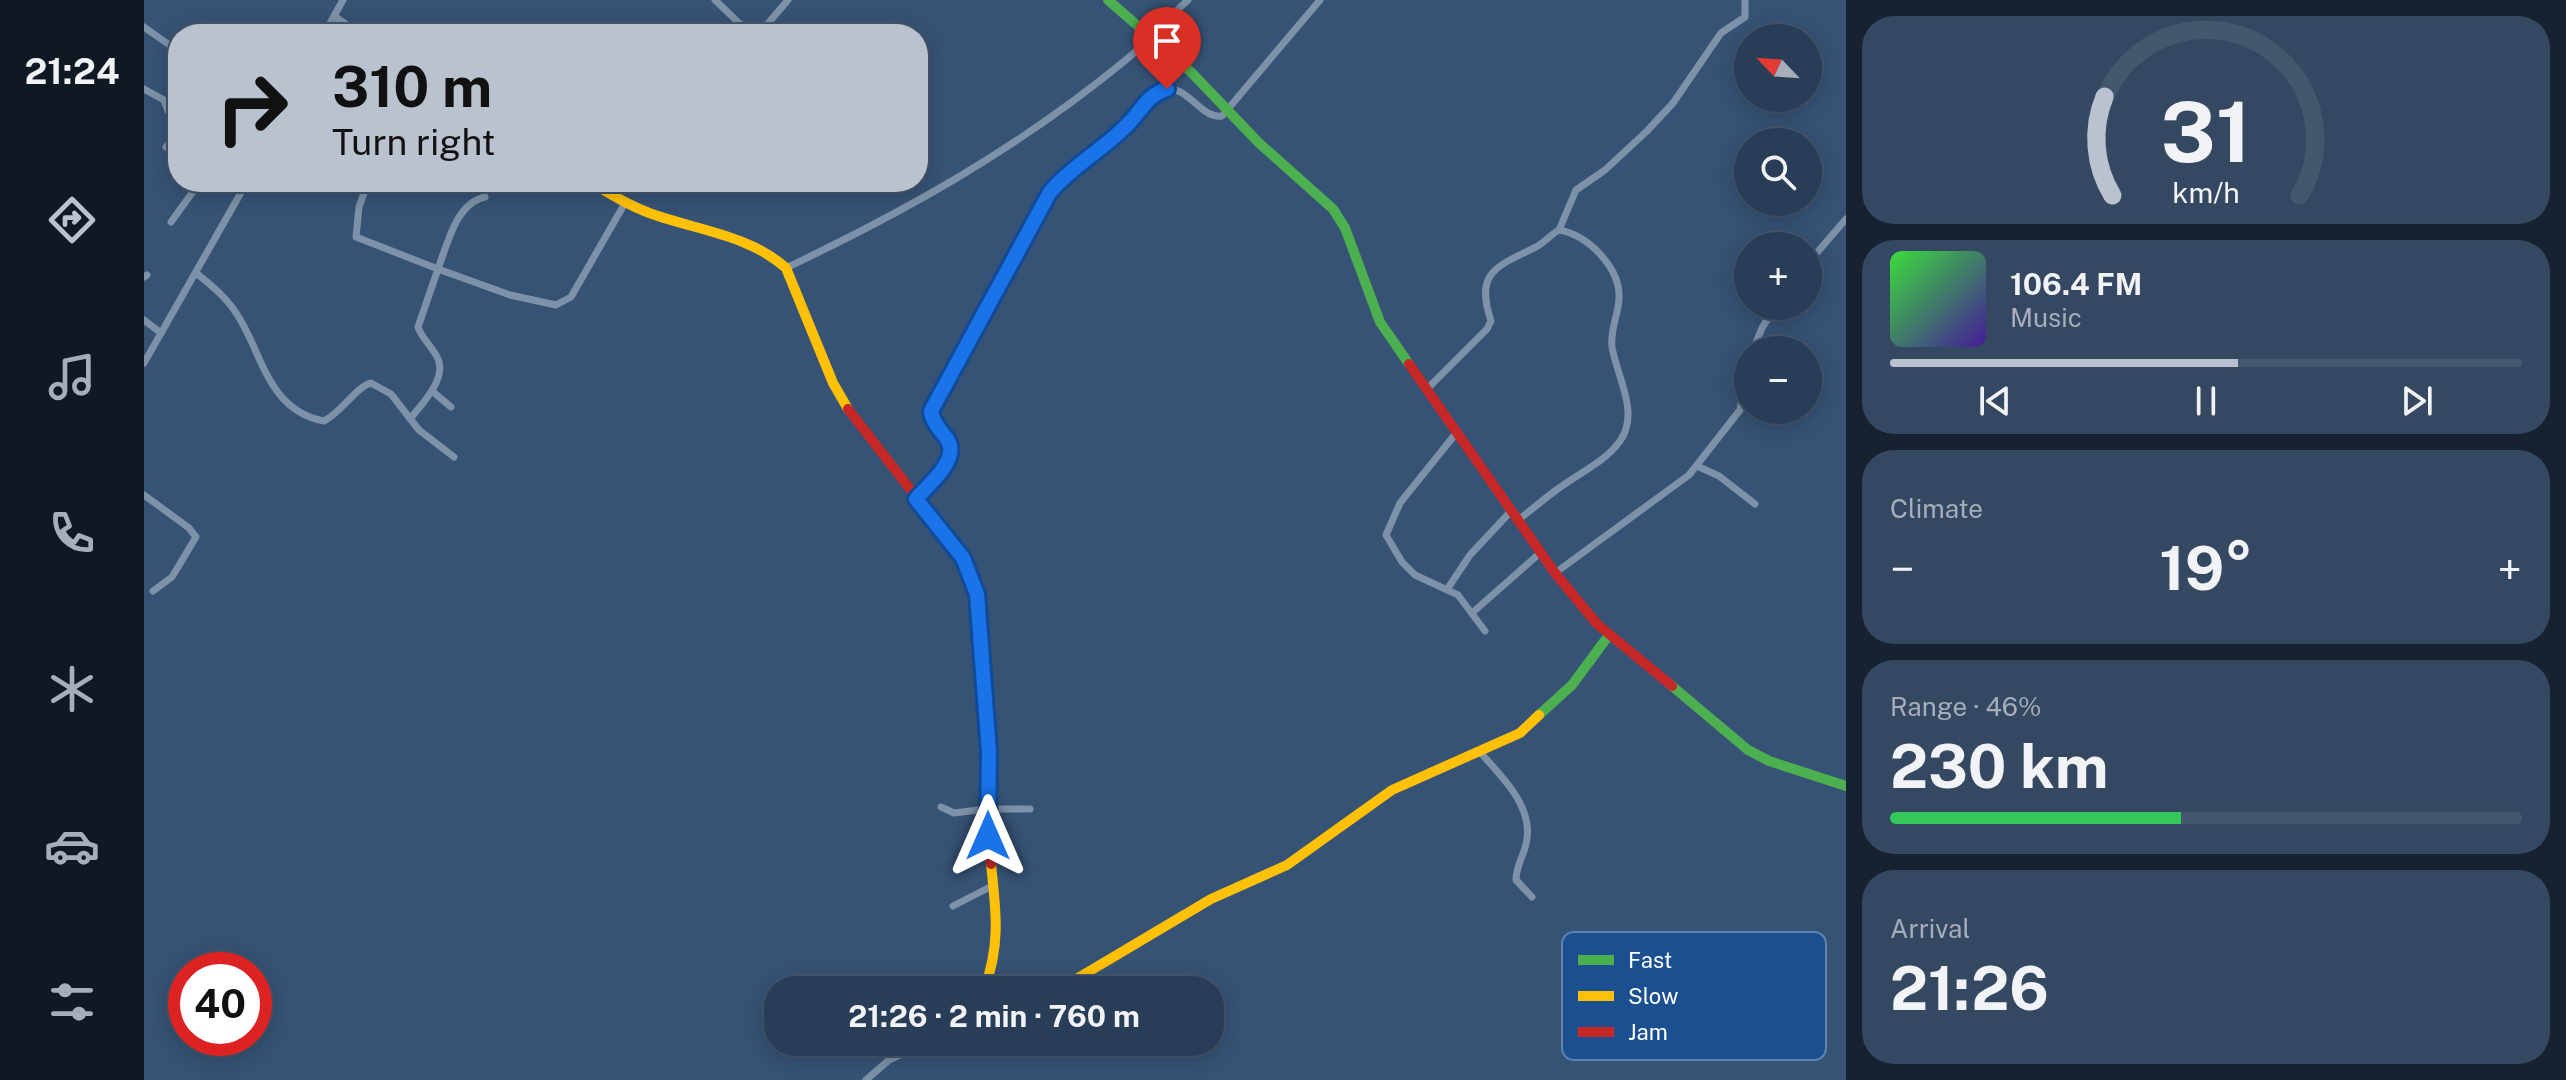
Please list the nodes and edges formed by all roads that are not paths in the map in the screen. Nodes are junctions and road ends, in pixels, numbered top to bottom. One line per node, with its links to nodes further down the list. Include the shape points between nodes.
1 (343, 0): 8 (street)
2 (715, 0): 11 (street)
3 (788, 0): 12 (street)
4 (1108, 0): 14 (street)
5 (1188, 0): 14 (street)
6 (1320, 0): 18 (street)
7 (1745, 0): 28 (street, via 1745,17 1721,33 1663,116 1576,190)
8 (334, 16): 9 (street); 10 (street)
9 (330, 24)
10 (346, 24)
11 (740, 24)
12 (767, 24)
13 (147, 29): 15 (street); 16 (street)
14 (1150, 38): 18 (street); 30 (street, via 993,158 893,217)
15 (144, 39)
16 (168, 44)
17 (144, 89): 19 (street, via 164,100)
18 (1227, 110): 36 (street, via 1333,209 1380,322); 45 (street, via 1215,117 1180,91 1158,91 1129,124 1050,192 931,411 951,445 951,455)
19 (168, 111)
20 (193, 192): 27 (street)
21 (241, 192): 32 (street)
22 (364, 192): 31 (street, via 356,237)
23 (607, 192): 25 (street)
24 (485, 197): 31 (street, via 465,208)
25 (625, 203): 30 (street, via 751,245); 31 (street, via 562,304 510,295)
26 (1846, 219): 29 (street)
27 (171, 222)
28 (1559, 230): 36 (street, via 1496,267 1486,285 1491,321 1487,329); 48 (street, via 1584,239 1617,286 1611,332 1629,418 1609,453)
29 (1822, 247)
30 (786, 268): 45 (street, via 833,383 868,441)
31 (438, 269): 37 (street, via 418,327 440,363)
32 (196, 273): 34 (street); 40 (street, via 238,314 264,373 293,406 324,421 371,383 391,394)
33 (144, 320): 34 (street)
34 (161, 333): 35 (street)
35 (144, 363)
36 (1427, 389): 41 (street)
37 (432, 391): 38 (street); 40 (street)
38 (451, 407)
39 (1734, 418): 43 (street)
40 (410, 419): 42 (street)
41 (1457, 432): 47 (street); 51 (street, via 1400,503 1385,531 1415,575)
42 (454, 457)
43 (1697, 466): 46 (street); 50 (street, via 1675,488)
44 (144, 495): 52 (street, via 196,537 172,577)
45 (916, 499): 59 (street, via 963,558 977,594 989,752)
46 (1755, 504)
47 (1512, 510): 48 (street); 51 (street)
48 (1518, 520): 49 (street)
49 (1540, 553): 50 (street); 53 (street)
50 (1555, 573): 55 (street)
51 (1448, 588): 53 (street)
52 (153, 591)
53 (1472, 613): 54 (street)
54 (1485, 631)
55 (1609, 635): 56 (street, via 1572,685 1532,724); 57 (street, via 1748,750)
56 (1479, 751): 62 (street, via 1520,805 1528,838 1516,880); 65 (street, via 1392,790 1287,865 1211,899)
57 (1846, 786)
58 (941, 807): 59 (street, via 954,813)
59 (986, 809): 60 (street); 61 (street)
60 (1030, 809)
61 (992, 886): 63 (street); 64 (street, via 998,946)
62 (1532, 897)
63 (953, 906)
64 (988, 976)
65 (1081, 976)
66 (898, 1056): 67 (street)
67 (866, 1080)

